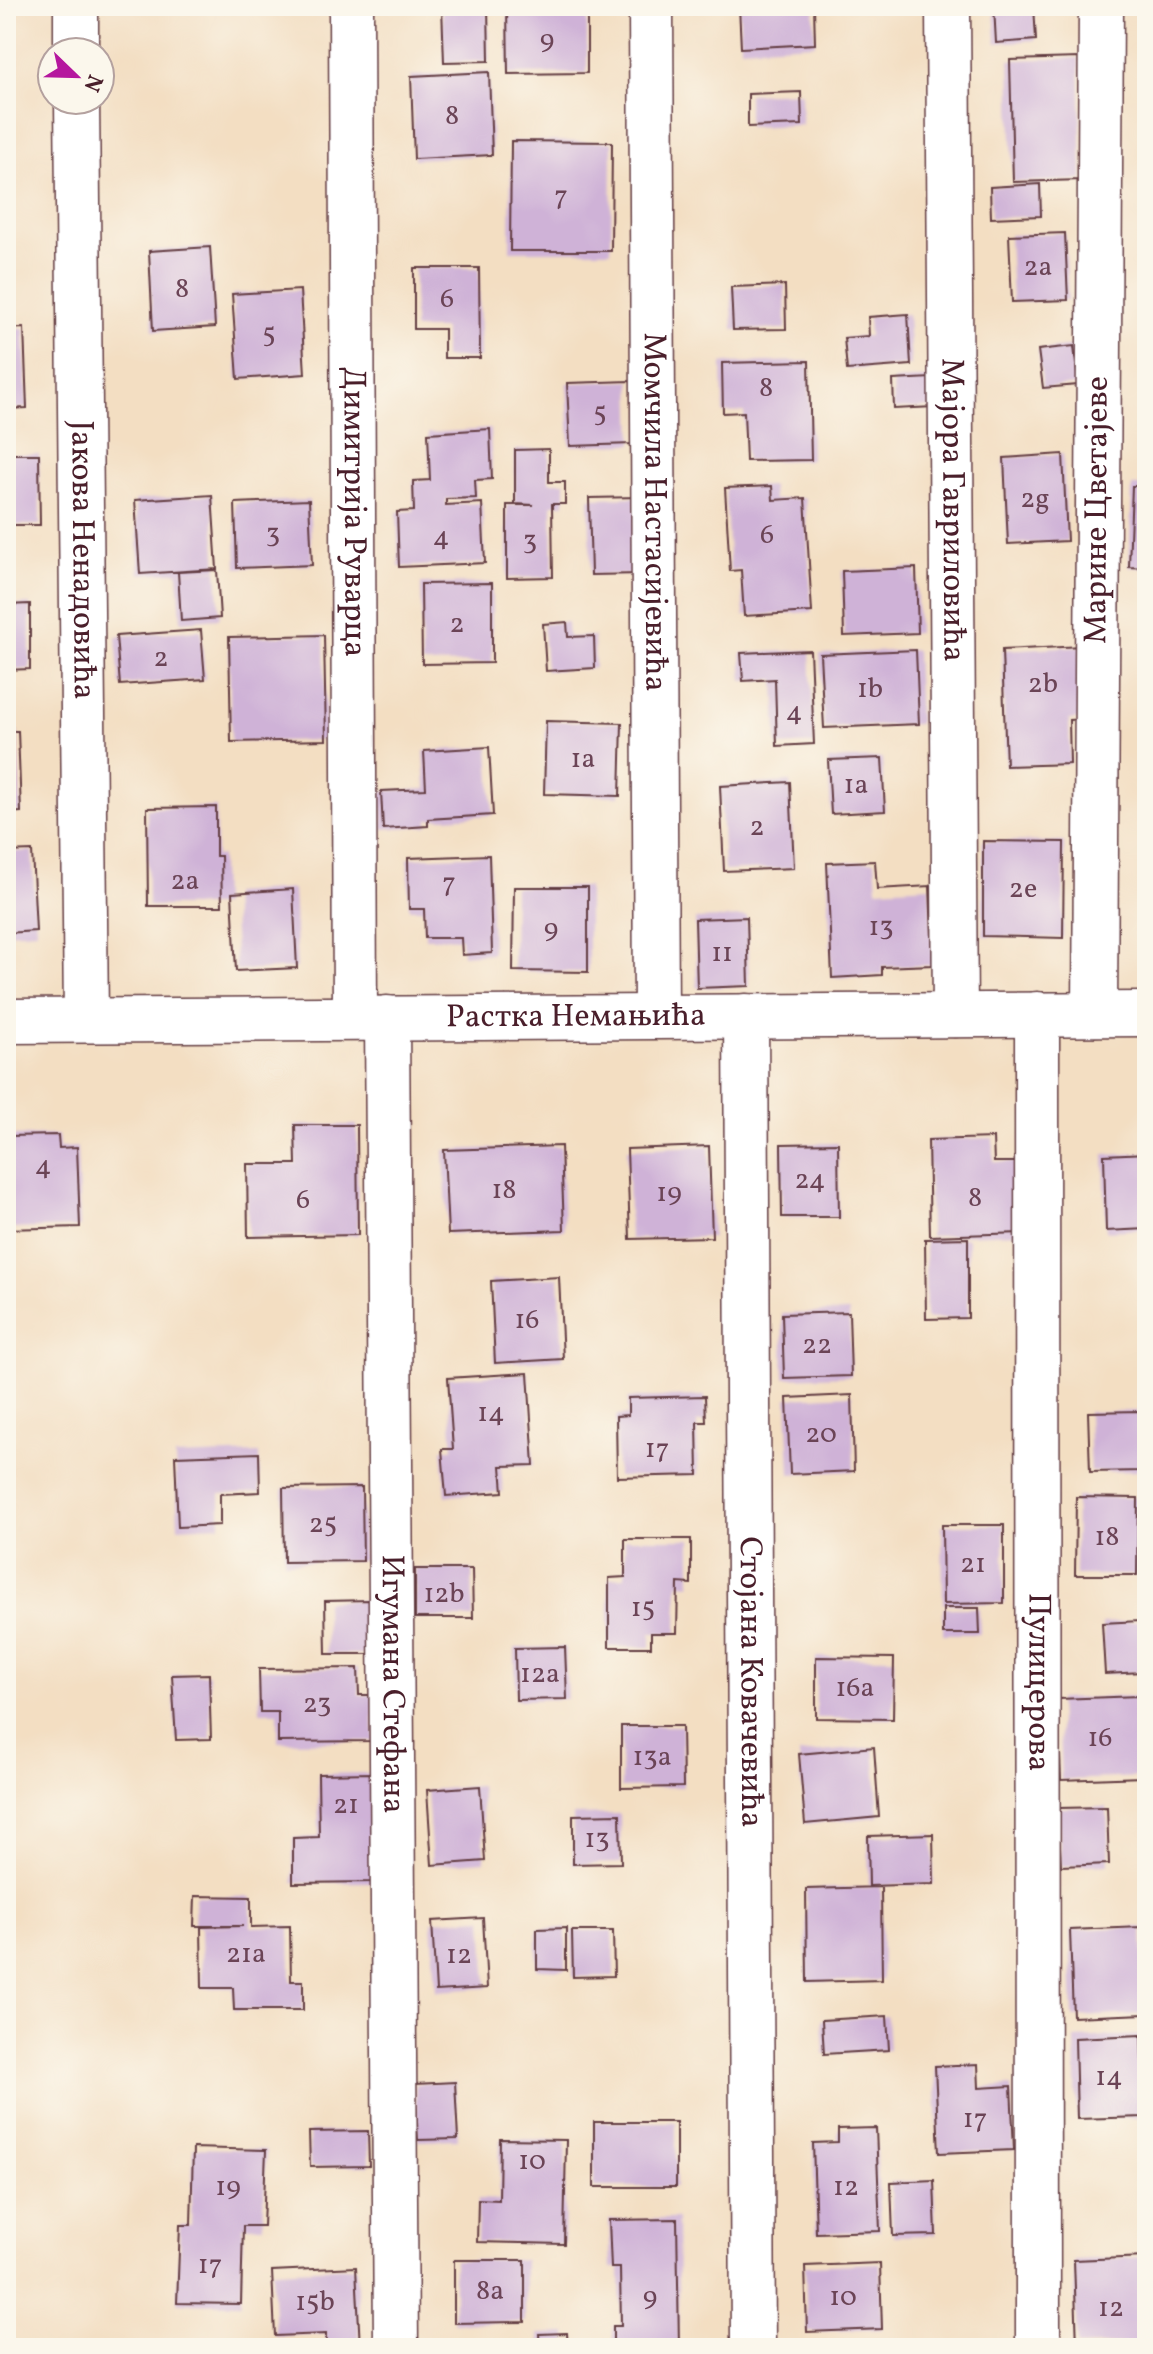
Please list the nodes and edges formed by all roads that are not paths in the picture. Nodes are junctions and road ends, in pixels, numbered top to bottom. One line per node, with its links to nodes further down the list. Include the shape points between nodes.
1 (76, 6): 6 (street)
2 (351, 6): 14 (street, Димитрија Руварца)
3 (651, 6): 12 (street, Момчила Настасијевића)
4 (948, 6): 11 (street, Мајора Гавриловића)
5 (1101, 6): 9 (street, Марине Цветајеве)
6 (76, 36)
7 (77, 116): 15 (street, Јакова Ненадовића)
8 (1037, 1014): 9 (street, Растка Немањића); 11 (street, Растка Немањића); 19 (street, Пулицерова)
9 (1095, 1014): 10 (street, Растка Немањића)
10 (1147, 1014)
11 (955, 1015): 13 (street, Растка Немањића)
12 (656, 1016): 13 (street, Растка Немањића); 14 (street, Растка Немањића)
13 (746, 1016): 18 (street, Стојана Ковачевића)
14 (371, 1018): 15 (street, Растка Немањића); 17 (street, Игумана Стефана)
15 (86, 1020): 16 (street, Растка Немањића)
16 (6, 1021)
17 (396, 2348)
18 (753, 2348)
19 (1038, 2348)

